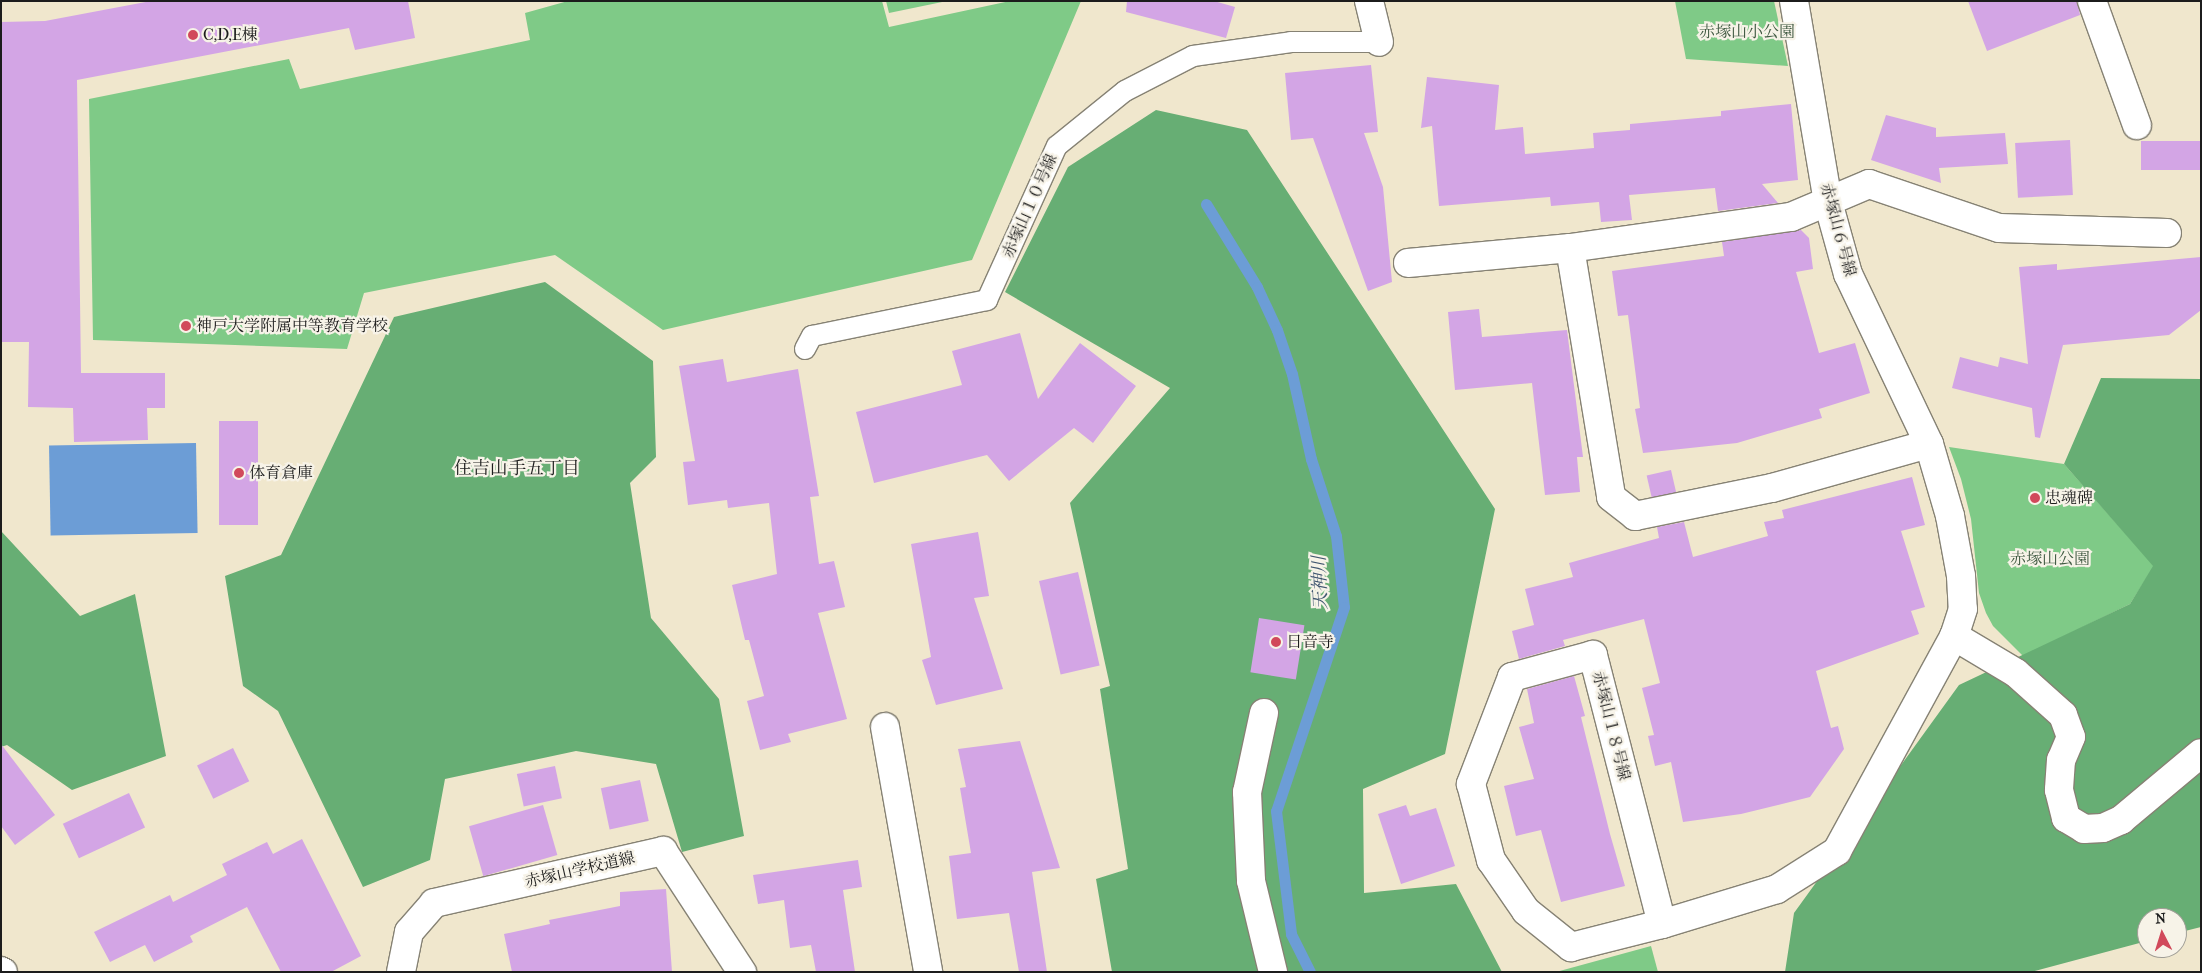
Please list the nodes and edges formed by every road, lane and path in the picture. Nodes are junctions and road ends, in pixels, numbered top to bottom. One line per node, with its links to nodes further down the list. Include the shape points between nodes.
1 (1369, 1): 4 (street)
2 (1794, 1): 6 (street, 赤塚山６号線)
3 (2092, 1): 5 (street)
4 (1379, 42): 10 (lane, 赤塚山１０号線, via 1291,42 1193,56 1125,91 1057,146 987,300 812,336)
5 (2137, 125)
6 (1828, 202): 7 (street, via 1869,184 1999,228); 8 (street, via 1791,217); 11 (street, 赤塚山６号線, via 1848,274)
7 (2167, 233)
8 (1570, 248): 9 (street); 11 (street, via 1611,497 1635,516 1772,488)
9 (1408, 263)
10 (805, 348)
11 (1929, 444): 12 (street, 赤塚山６号線, via 1950,516 1961,576 1963,609)
12 (1954, 636): 15 (street, via 2016,673 2063,714 2071,737 2061,760 2058,790 2066,818 2084,829 2103,828 2121,820); 16 (street, 赤塚山１８号線, via 1837,851 1777,889)
13 (1264, 713): 20 (street, via 1247,792 1251,881)
14 (885, 727): 19 (street)
15 (2201, 753)
16 (1662, 924): 16 (street, 赤塚山１８号線, via 1571,947 1526,911 1491,860 1471,784 1512,677 1593,655)
17 (400, 972): 18 (street, 赤塚山学校道線, via 409,932 434,903 663,851)
18 (742, 972)
19 (928, 972)
20 (1273, 972)

